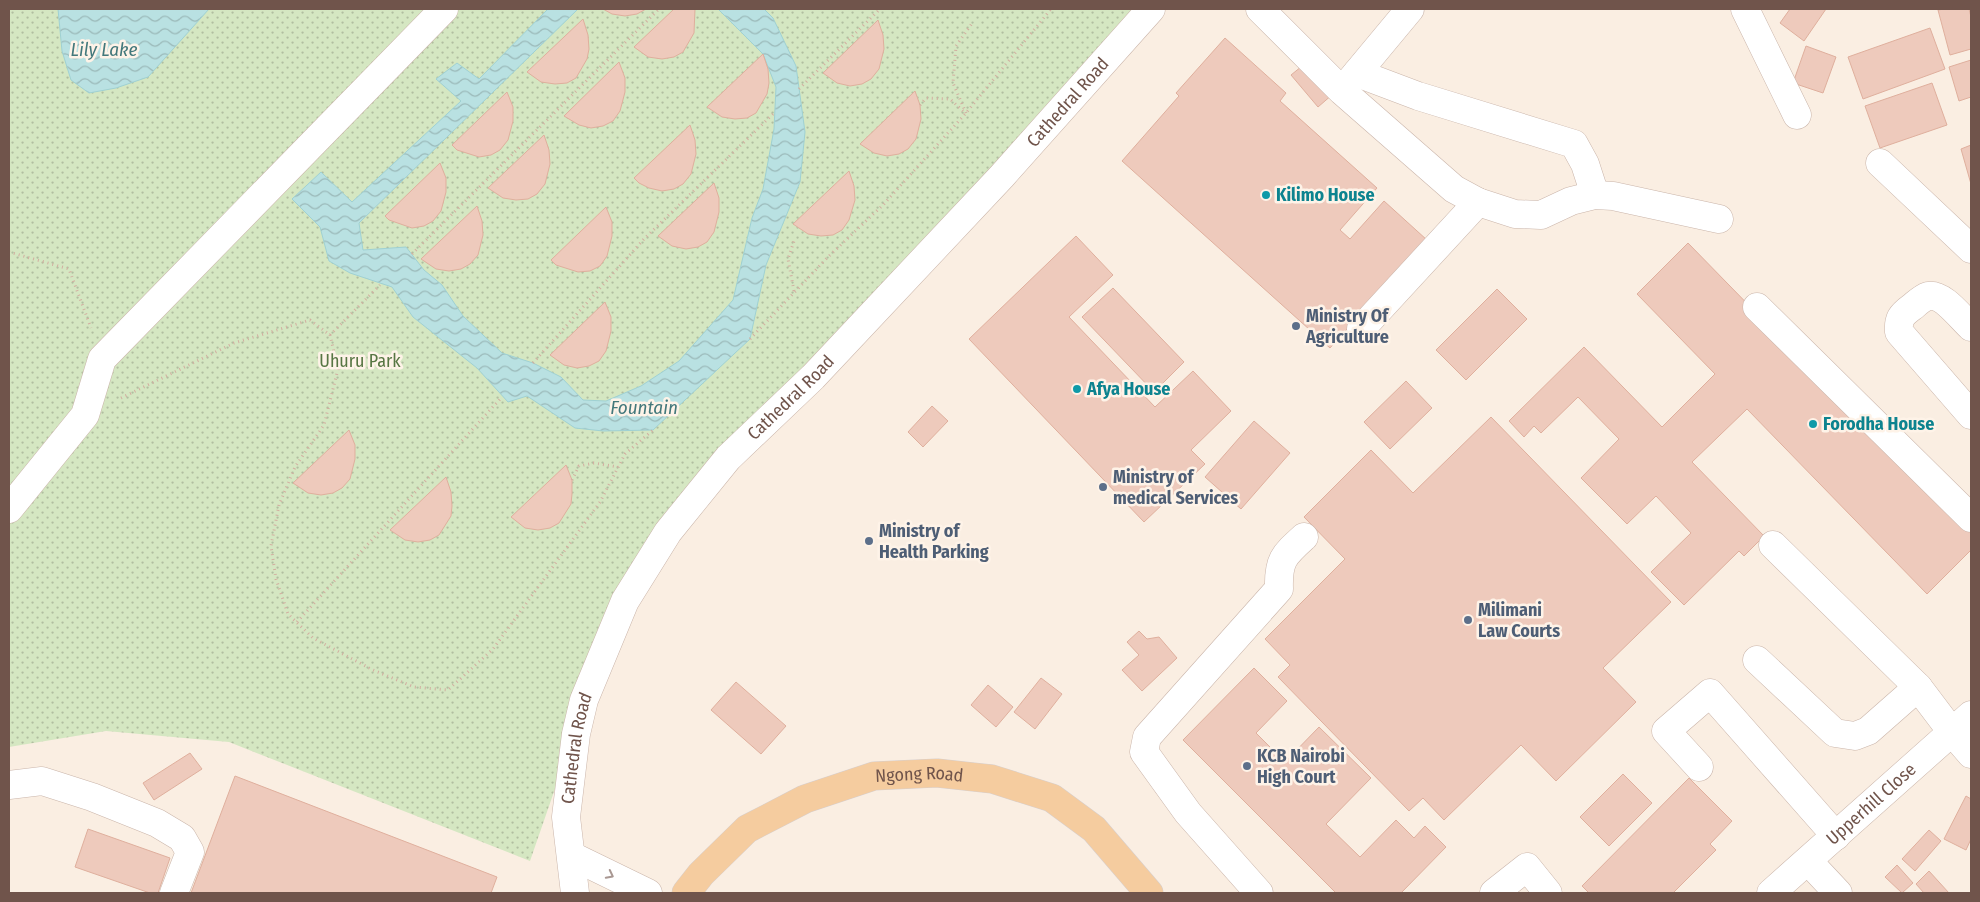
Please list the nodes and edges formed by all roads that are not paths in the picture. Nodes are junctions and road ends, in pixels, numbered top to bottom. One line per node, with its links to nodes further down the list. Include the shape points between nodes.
1 (444, 9): 17 (street, via 102,359 85,416)
2 (1151, 9): 28 (street, Cathedral Road, via 1002,176 813,377 728,458 668,532 625,601 584,700 576,734 566,817)
3 (1260, 9): 6 (street)
4 (1410, 9): 6 (street)
5 (1744, 9): 7 (street)
6 (1349, 82): 9 (street, via 1418,96 1574,144 1585,164); 10 (street, via 1454,189)
7 (1797, 115)
8 (1880, 163): 12 (street)
9 (1595, 195): 10 (street, via 1571,201 1541,215 1515,214); 11 (street, via 1614,196)
10 (1478, 202): 15 (street)
11 (1719, 219)
12 (1971, 248)
13 (1757, 306): 18 (street)
14 (1971, 327): 16 (street, via 1934,296 1926,297 1902,314 1898,323 1900,332)
15 (1361, 329)
16 (1971, 415)
17 (9, 510)
18 (1971, 518)
19 (1304, 537): 35 (street, via 1284,555 1278,570 1279,588 1147,737 1144,752 1188,813)
20 (1773, 545): 22 (street)
21 (1757, 660): 22 (street, via 1835,733 1855,736 1868,731)
22 (1918, 687): 23 (street)
23 (1962, 724): 24 (street); 27 (street, Upperhill Close)
24 (1971, 754)
25 (1699, 767): 27 (street, via 1666,731 1710,693)
26 (9, 785): 30 (street, via 42,782 83,794 157,823 182,838 190,852)
27 (1836, 836): 29 (street, Upperhill Close)
28 (572, 856): 31 (street, Cathedral Road); 32 (street, one-way to 32)
29 (1808, 861): 38 (street, Upperhill Close); 39 (street)
30 (174, 893)
31 (575, 893)
32 (648, 893)
33 (686, 893): 34 (main road, Ngong Road, via 747,829 805,799 874,776 937,773 992,779 1052,798 1094,829)
34 (1149, 893)
35 (1259, 893)
36 (1494, 893): 37 (street, via 1527,867)
37 (1548, 893)
38 (1772, 893)
39 (1838, 893)

